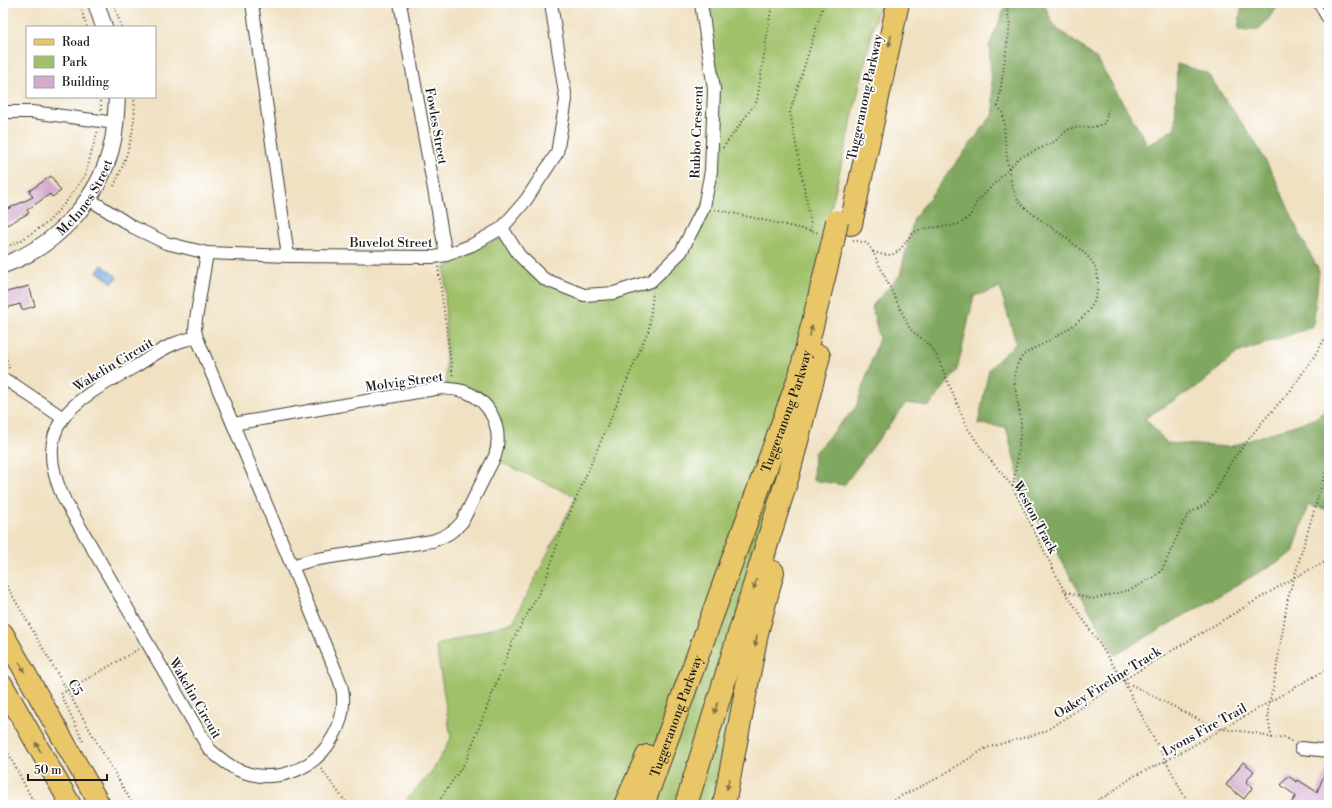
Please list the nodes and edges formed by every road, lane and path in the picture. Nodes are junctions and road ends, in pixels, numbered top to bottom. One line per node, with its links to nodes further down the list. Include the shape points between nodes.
1 (79, 3): 15 (path)
2 (96, 3): 16 (street)
3 (114, 3): 17 (path)
4 (252, 3): 36 (street)
5 (400, 3): 37 (street, Fowles Street)
6 (551, 3): 30 (street, Buvelot Street, via 566,100 557,153 526,200)
7 (701, 3): 25 (street, Rubbo Crescent, via 714,89)
8 (772, 3): 25 (path, via 757,101)
9 (824, 3): 31 (path, via 790,112)
10 (883, 3): 32 (highway, Tuggeranong Parkway)
11 (898, 3): 32 (highway, Tuggeranong Parkway, one-way to 32)
12 (1006, 3): 26 (path, via 1010,25 998,106 1003,113)
13 (1316, 3): 14 (lane)
14 (1329, 22)
15 (87, 26)
16 (104, 26)
17 (122, 26)
18 (101, 98): 23 (path)
19 (117, 98): 24 (street, McInnes Street)
20 (134, 98): 27 (path, via 132,134 126,158)
21 (1108, 109): 26 (path, via 1105,123 1094,127 1070,128 1054,142 1019,158)
22 (3, 113): 23 (street, via 32,112)
23 (100, 121): 24 (street); 33 (path, via 85,175 66,202 47,223 20,241)
24 (116, 123): 28 (street, McInnes Street, via 107,162)
25 (712, 161): 29 (street, Rubbo Crescent)
26 (1009, 168): 34 (path, via 976,203 963,222 954,226 918,230 895,254); 49 (path, via 1010,180 1017,199 1032,214 1083,252 1095,266 1098,286 1096,301 1080,320 1024,354 1019,361 1014,379 1021,427)
27 (114, 186)
28 (89, 199): 35 (street, Buvelot Street, via 133,227 166,243); 38 (street, McInnes Street, via 68,223 42,246)
29 (704, 206): 31 (path); 39 (street, Rubbo Crescent, via 681,252)
30 (502, 228): 37 (street, Buvelot Street, via 472,245); 39 (street, Rubbo Crescent, via 519,255 544,279 584,295 614,293)
31 (810, 230): 32 (path)
32 (844, 235): 34 (path, Weston Track); 44 (highway, Tuggeranong Parkway); 50 (highway, Tuggeranong Parkway, one-way to 32, via 800,375)
33 (3, 248)
34 (873, 252): 49 (path, Weston Track, via 910,329 936,354 967,426 983,451)
35 (207, 253): 36 (street, Buvelot Street); 41 (street, Wakelin Circuit, via 196,319)
36 (288, 256): 37 (street, Buvelot Street)
37 (440, 256): 45 (path, via 438,264)
38 (3, 265)
39 (654, 278): 76 (path, via 649,329 560,536 545,582 514,638 466,761)
40 (1329, 332): 55 (path, via 1291,390 1230,463 1213,495 1183,523 1162,570 1130,590 1092,599)
41 (197, 338): 46 (street, Wakelin Circuit, via 178,342 112,379 85,396 68,410); 47 (street, Wakelin Circuit)
42 (3, 344): 43 (path)
43 (8, 381): 46 (street)
44 (812, 385): 79 (highway, Tuggeranong Parkway, one-way to 79, via 788,476); 80 (highway, one-way to 80, via 798,479 757,632)
45 (454, 389): 47 (street, Molvig Street, via 441,388); 52 (street, Molvig Street, via 472,394 487,407 496,424 498,440 495,456 457,529 432,541 312,560)
46 (63, 418): 57 (street, Wakelin Circuit, via 55,434 52,454 57,485)
47 (233, 424): 52 (street, Wakelin Circuit)
48 (1329, 460): 53 (path)
49 (1013, 488): 55 (path, Weston Track)
50 (754, 500): 77 (highway); 78 (highway, Tuggeranong Parkway)
51 (1329, 560): 53 (path, Oakey Fireline Track)
52 (292, 566): 69 (street, Wakelin Circuit, via 343,695 336,731)
53 (1294, 578): 59 (path, Oakey Fireline Track); 62 (path, via 1288,598 1273,689)
54 (3, 579): 61 (path, C5)
55 (1066, 592): 59 (path, Weston Track)
56 (3, 633): 73 (main road, one-way to 73)
57 (149, 644): 61 (path); 69 (street, Wakelin Circuit, via 202,738 209,748 227,763 249,774 272,776 294,771)
58 (1329, 668): 62 (path, Lyons Fire Trail)
59 (1123, 680): 63 (path); 70 (path, Weston Track); 81 (path, Oakey Fireline Track, via 1044,732 986,748)
60 (3, 684): 72 (main road, one-way to 60)
61 (68, 690): 65 (path, via 61,694); 74 (path, C5)
62 (1268, 703): 63 (path, Lyons Fire Trail); 64 (path, via 1267,718)
63 (1222, 729): 64 (path, via 1256,733); 70 (path, Lyons Fire Trail)
64 (1272, 738): 67 (path, via 1284,737)
65 (83, 742)
66 (3, 743): 71 (path)
67 (1301, 748): 68 (street)
68 (1329, 751)
69 (314, 760): 75 (path)
70 (1166, 761): 82 (path, Lyons Fire Trail, via 1134,776 1106,796); 83 (path, Weston Track)
71 (35, 805)
72 (71, 805)
73 (100, 805)
74 (133, 805)
75 (348, 805)
76 (436, 805)
77 (625, 805)
78 (643, 805)
79 (686, 805)
80 (724, 805)
81 (888, 805)
82 (1087, 805)
83 (1189, 805)

